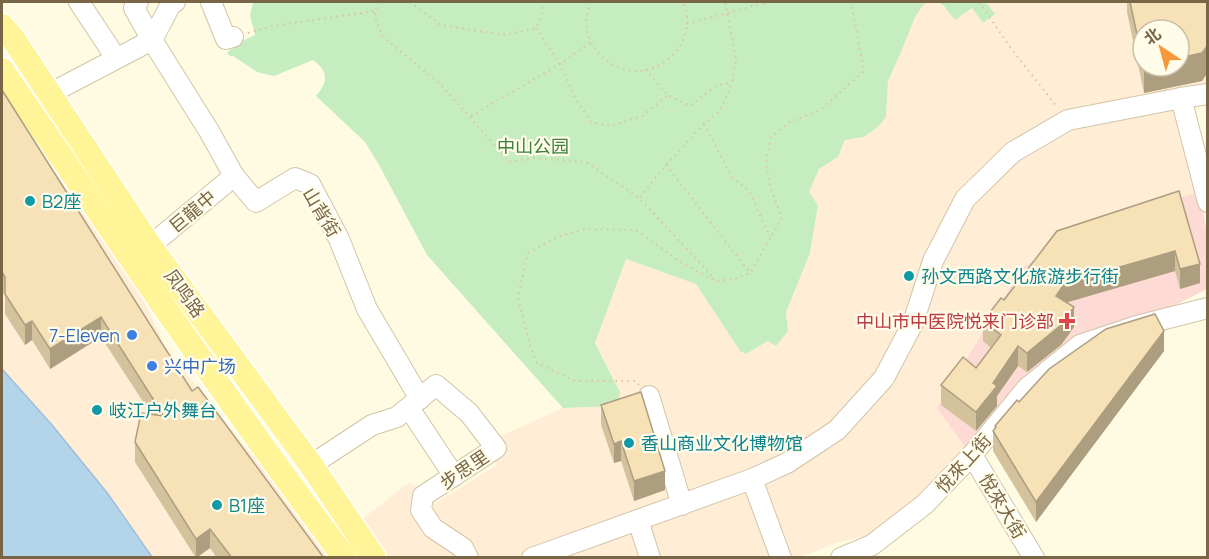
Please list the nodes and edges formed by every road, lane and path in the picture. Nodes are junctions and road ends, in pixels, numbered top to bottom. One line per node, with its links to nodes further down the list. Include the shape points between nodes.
1 (79, 2): 22 (street)
2 (138, 2): 20 (street, 山背街, via 134,8)
3 (175, 2): 20 (street)
4 (211, 2): 19 (street, via 226,39)
5 (380, 2): 14 (path)
6 (410, 2): 18 (path, via 441,25 504,35)
7 (546, 2): 18 (path)
8 (591, 2): 21 (path, via 586,26)
9 (683, 2): 16 (path)
10 (724, 2): 15 (path)
11 (768, 2): 15 (path)
12 (851, 2): 38 (path, via 864,71 820,110 790,122 771,137 766,162 770,187 782,218)
13 (979, 2): 32 (path)
14 (375, 10): 19 (path, via 273,26); 31 (path, via 382,36 440,84)
15 (727, 14): 16 (path); 26 (path, via 736,59)
16 (687, 24): 24 (path, via 674,54 661,65)
17 (2, 26): 27 (main road, 凤鸣路)
18 (536, 28): 23 (path)
19 (233, 37)
20 (152, 40): 22 (street); 35 (street, 山背街)
21 (591, 42): 23 (path); 24 (path, via 613,65 628,71)
22 (116, 58): 27 (street)
23 (560, 64): 29 (path, via 591,122 610,126 642,117); 31 (path)
24 (645, 70): 29 (path)
25 (4, 74): 51 (main road, 凤鸣路, via 193,348)
26 (732, 82): 29 (path, via 717,85 690,106); 33 (path, via 718,113)
27 (49, 94): 39 (main road, 凤鸣路)
28 (1208, 94): 30 (street)
29 (668, 95)
30 (1181, 98): 32 (street); 37 (street)
31 (470, 117): 36 (path, via 509,162 534,158 586,162)
32 (1068, 120): 48 (street, via 1013,152 965,199 933,261 913,322 884,378 837,430 787,463)
33 (704, 124): 34 (path); 38 (path, via 731,176 749,191)
34 (666, 165): 36 (path); 40 (path)
35 (234, 176): 39 (street, 巨龍中); 44 (street, 山背街, via 255,202 295,178 310,184)
36 (639, 198): 41 (path)
37 (1208, 202)
38 (770, 237): 40 (path)
39 (150, 246): 46 (main road, 凤鸣路)
40 (750, 273): 41 (path)
41 (716, 280): 43 (path, via 680,262 636,230 584,229 557,237 528,253 518,297 537,363 575,381 636,381)
42 (1208, 308): 45 (street, 悅來上街, via 1080,345 1027,388)
43 (649, 396): 49 (street)
44 (415, 403): 46 (street, 步思里, via 398,417 372,425); 47 (street); 47 (street, 步思里, via 436,385 469,413 496,448)
45 (972, 454): 57 (street, 悅來上街, via 925,504 872,545); 58 (street, 悅來大街)
46 (311, 465): 52 (main road, 凤鸣路)
47 (454, 476): 53 (street, 步思里, via 423,496 421,510 433,528 463,548)
48 (752, 479): 49 (street); 56 (street)
49 (682, 505): 50 (street)
50 (638, 520): 54 (street); 55 (street)
51 (345, 558)
52 (374, 558)
53 (468, 558)
54 (532, 558)
55 (650, 558)
56 (781, 558)
57 (841, 558)
58 (1034, 558)

